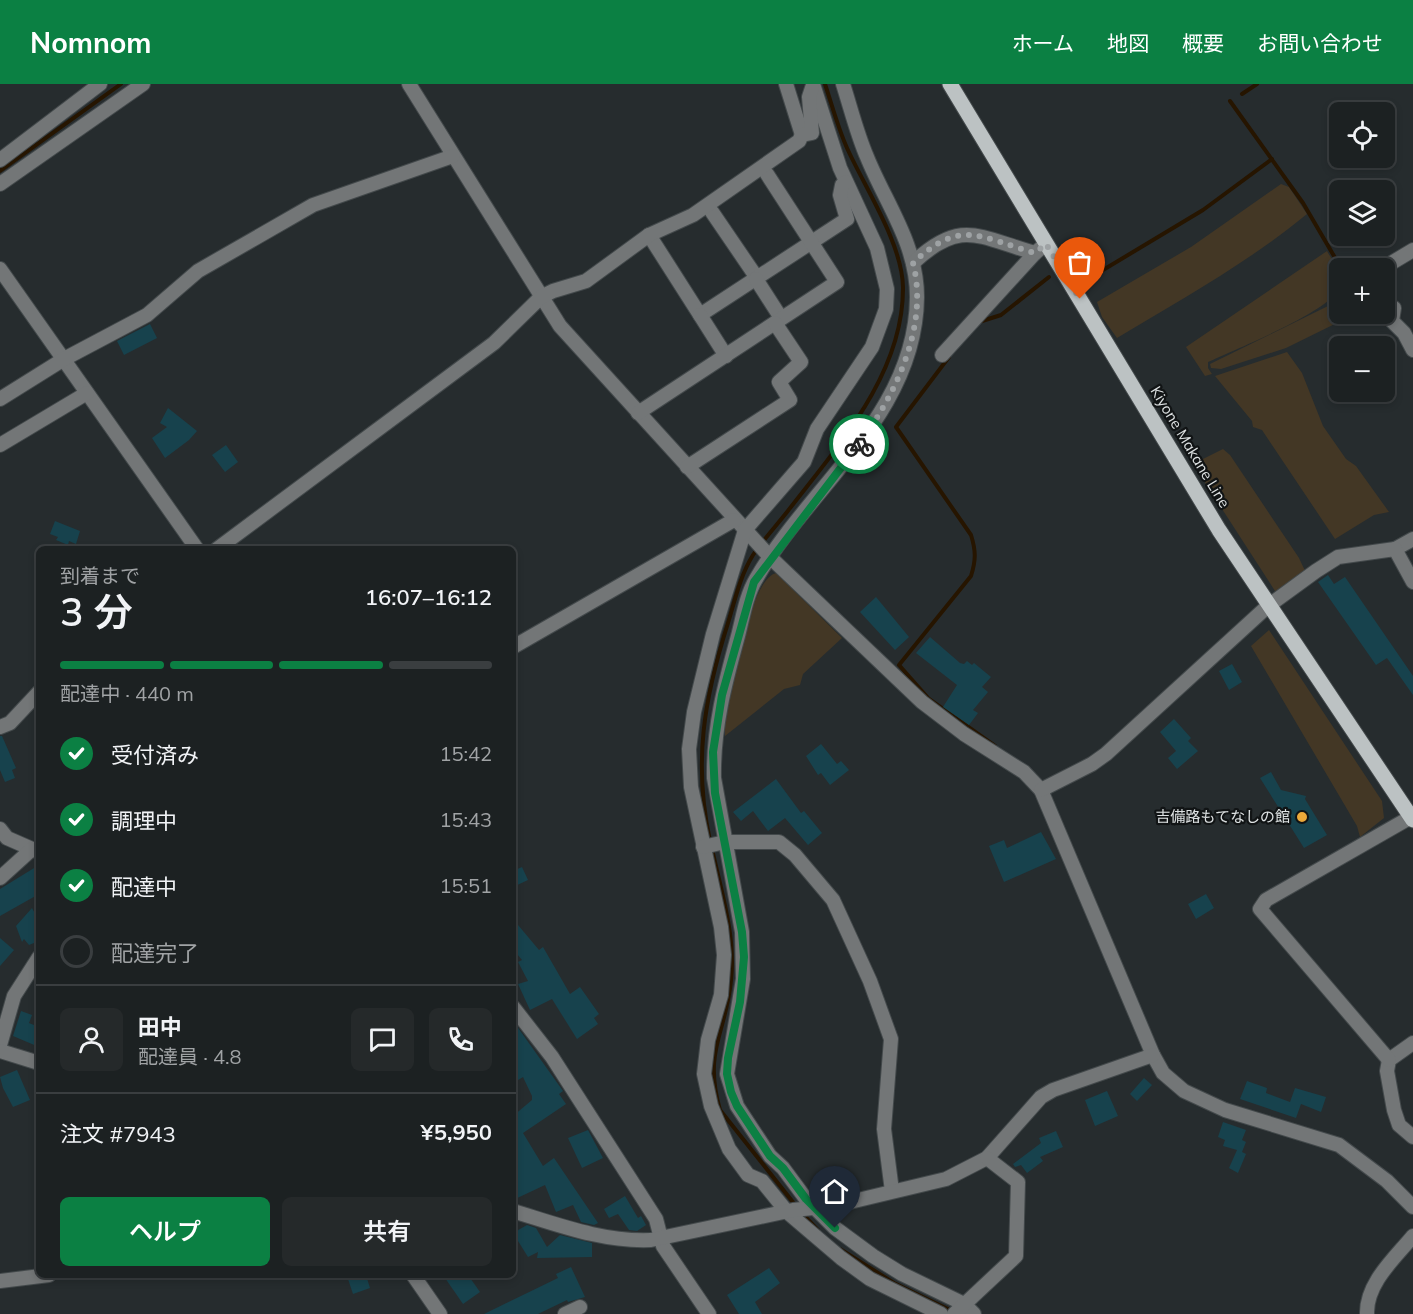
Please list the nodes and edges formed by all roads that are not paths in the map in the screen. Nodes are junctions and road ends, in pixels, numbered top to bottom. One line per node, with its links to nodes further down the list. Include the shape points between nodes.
1 (100, 84): 10 (street)
2 (143, 84): 13 (street)
3 (409, 84): 9 (street)
4 (786, 84): 8 (street)
5 (813, 84): 8 (street, via 809,97 812,133); 12 (street)
6 (843, 84): 20 (street, via 867,159 898,221)
7 (950, 84): 17 (main road, Kiyone Makane Line)
8 (805, 134): 15 (street, via 693,216)
9 (453, 156): 23 (street); 30 (street, via 313,205 198,271 147,315)
10 (0, 160)
11 (767, 174): 16 (street)
12 (846, 182): 16 (street, via 840,195 848,219); 37 (street, via 884,269 887,289 881,328 817,429 804,462)
13 (0, 184)
14 (712, 212): 22 (street)
15 (651, 238): 23 (street, via 586,281); 24 (street)
16 (813, 243): 22 (street); 26 (street, via 837,282)
17 (1041, 248): 20 (street, via 964,233 940,240); 28 (street); 44 (main road, Kiyone Makane Line)
18 (1413, 250): 19 (street)
19 (1395, 261)
20 (913, 263): 42 (street, via 915,324 892,391 861,443)
21 (0, 269): 30 (street)
22 (757, 278): 24 (street); 26 (street)
23 (541, 297): 33 (street, via 560,326); 40 (street, via 494,343)
24 (700, 315): 29 (street)
25 (1395, 318): 27 (street)
26 (778, 321): 29 (street); 35 (street, via 801,362 779,382 790,400)
27 (1413, 350)
28 (942, 355)
29 (726, 356): 33 (street)
30 (64, 359): 31 (street); 32 (street)
31 (87, 393): 34 (street); 39 (street)
32 (0, 399)
33 (638, 413): 35 (street)
34 (0, 445)
35 (687, 467): 36 (street)
36 (734, 520): 37 (street); 45 (street)
37 (748, 534): 42 (street); 51 (street, via 713,634 690,732 691,787)
38 (1413, 539): 41 (street)
39 (195, 546)
40 (221, 546)
41 (1397, 552): 43 (street); 44 (street, via 1338,557)
42 (768, 555): 48 (street, via 922,702 1024,772); 51 (street, via 748,598 717,719)
43 (1413, 582)
44 (1268, 606): 48 (street, via 1106,754); 49 (main road, Kiyone Makane Line)
45 (516, 645)
46 (36, 695): 47 (street, via 10,723)
47 (0, 727)
48 (1041, 789): 59 (street)
49 (1410, 809): 60 (street, via 1266,900 1260,909)
50 (0, 829): 52 (street, via 7,838)
51 (713, 845): 64 (street, via 778,842 787,847 833,900 891,1039 884,1129); 66 (street, via 742,932 744,957 740,1002 728,1058 731,1092 770,1156 783,1168); 66 (street, via 724,956 721,995 705,1060 705,1088 729,1149 748,1175)
52 (35, 850): 53 (street)
53 (0, 878)
54 (36, 962): 57 (street, via 14,996)
55 (516, 1011): 69 (street, via 552,1057 656,1218)
56 (1413, 1043): 60 (street)
57 (0, 1045)
58 (0, 1051): 61 (street)
59 (1153, 1055): 63 (street, via 1041,1096); 65 (street, via 1163,1073 1184,1091 1226,1110 1339,1145 1387,1181)
60 (1389, 1060): 62 (street, via 1387,1071 1394,1110 1399,1125)
61 (36, 1062)
62 (1413, 1137)
63 (987, 1158): 64 (street, via 946,1179); 74 (street, via 1018,1182 1016,1256)
64 (892, 1191): 66 (street)
65 (1413, 1207)
66 (800, 1210): 69 (street); 74 (street); 78 (street, via 841,1258 870,1279)
67 (516, 1211): 69 (street, via 612,1239)
68 (1413, 1236): 79 (street, via 1382,1272 1367,1305)
69 (661, 1239): 77 (street)
70 (36, 1277): 72 (street)
71 (415, 1278): 75 (street)
72 (0, 1281)
73 (580, 1307): 76 (street)
74 (963, 1310)
75 (440, 1314)
76 (565, 1314)
77 (709, 1314)
78 (941, 1314)
79 (1367, 1314)

